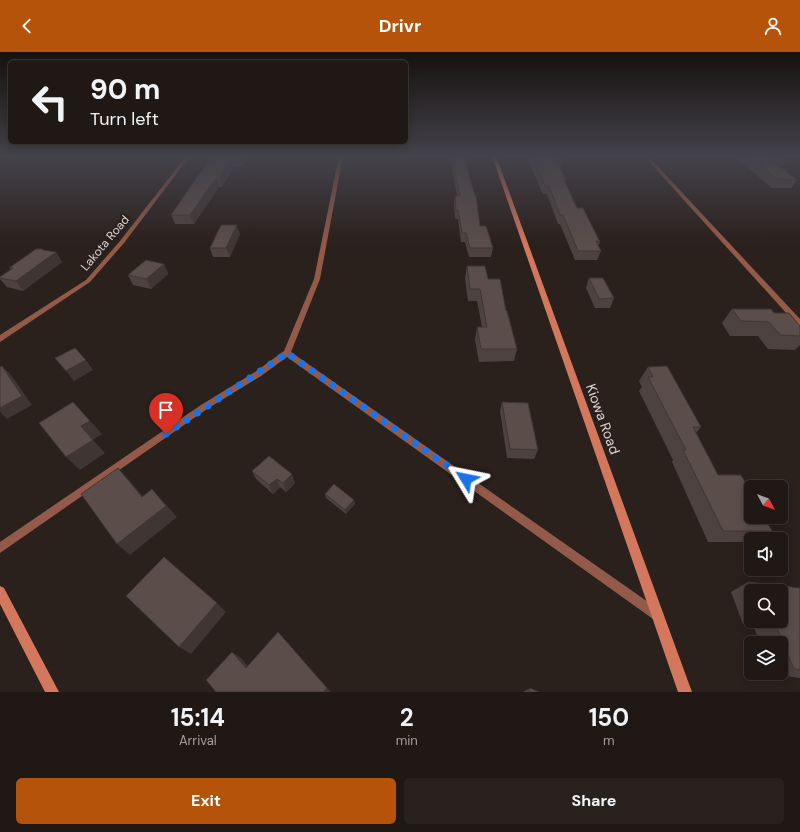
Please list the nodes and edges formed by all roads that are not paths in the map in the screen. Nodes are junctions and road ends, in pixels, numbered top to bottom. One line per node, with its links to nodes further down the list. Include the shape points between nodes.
1 (165, 186): 6 (street, Lakota Road, via 88,281)
2 (335, 186): 7 (street, via 317,279)
3 (505, 186): 10 (street, Kiowa Road)
4 (673, 186): 5 (street)
5 (800, 324)
6 (0, 339)
7 (287, 353): 8 (street); 10 (street)
8 (0, 548)
9 (0, 592): 11 (street)
10 (657, 615): 12 (street, Kiowa Road)
11 (52, 692)
12 (685, 692)

